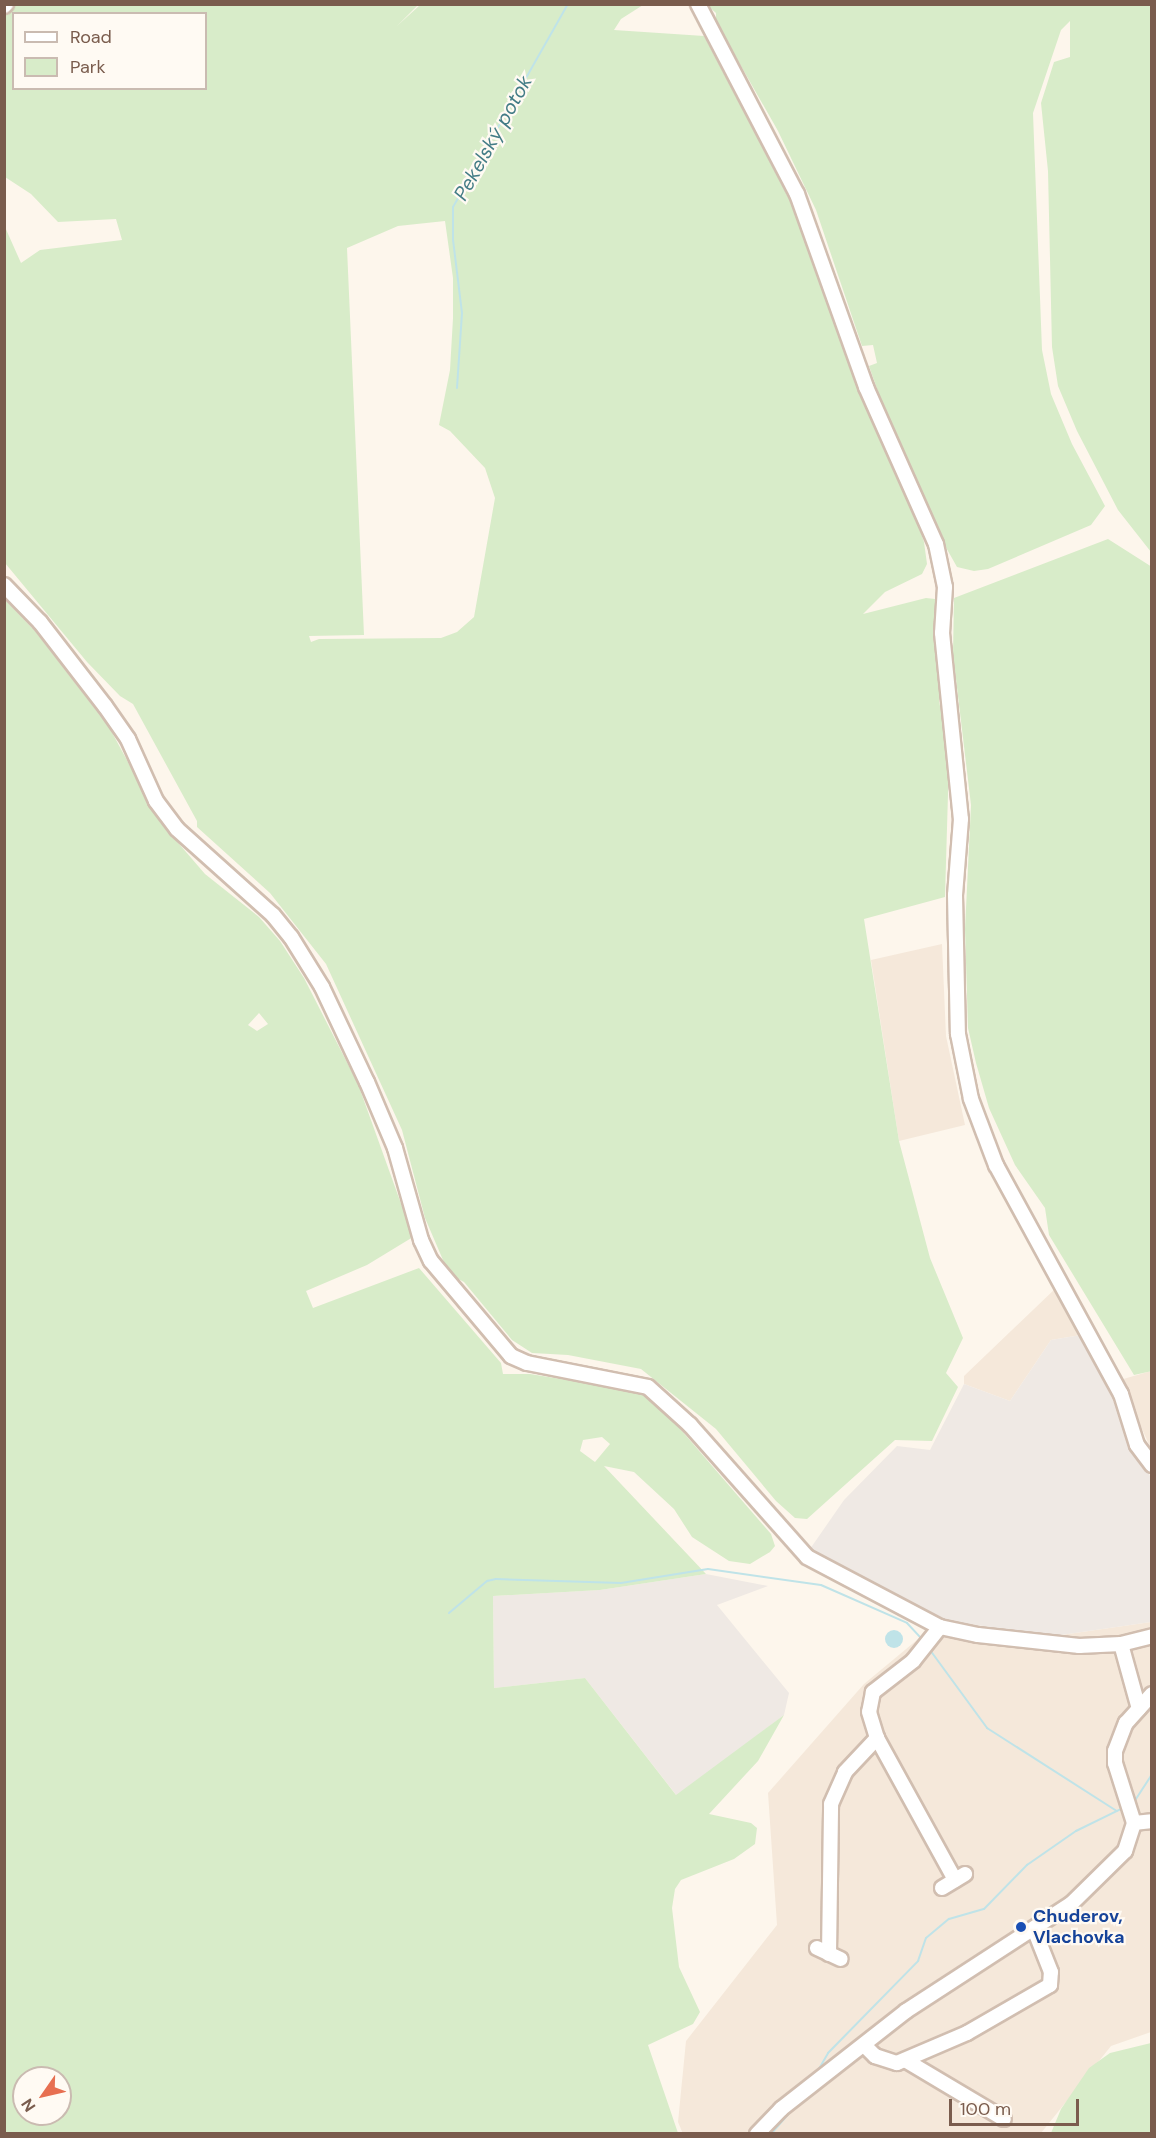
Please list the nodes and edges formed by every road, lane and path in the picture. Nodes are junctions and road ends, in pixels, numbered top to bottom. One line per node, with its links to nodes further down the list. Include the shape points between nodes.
1 (698, 4): 4 (street, via 797,194 866,387 936,544 945,587 942,633 961,819 955,895 958,1034 970,1099 996,1165 1121,1394)
2 (4, 585): 6 (street, via 40,622 105,706 128,739 156,801 177,829 273,915 291,937 322,987 367,1082 395,1148 421,1240 431,1261 494,1340 511,1356 527,1363 648,1387 690,1425 807,1557)
3 (1152, 1441): 4 (street)
4 (1137, 1445): 5 (street)
5 (1152, 1465)
6 (940, 1627): 8 (street, via 1079,1646); 11 (street, via 913,1661 873,1692 869,1712)
7 (1152, 1636): 8 (street)
8 (1121, 1644): 10 (street)
9 (1152, 1694): 10 (street)
10 (1139, 1709): 12 (street, via 1122,1731 1115,1751 1115,1763)
11 (877, 1738): 14 (street, via 960,1877); 16 (street, via 845,1772 831,1804)
12 (1133, 1812): 13 (street); 15 (street, via 1125,1851 1089,1889)
13 (1152, 1821)
14 (942, 1888)
15 (1034, 1929): 17 (street, via 906,2011); 18 (street, via 1051,1972 1050,1985 967,2033)
16 (829, 1953)
17 (864, 2045): 18 (street, via 889,2062); 20 (street, via 799,2095)
18 (905, 2060): 19 (street)
19 (1004, 2119)
20 (758, 2133)

